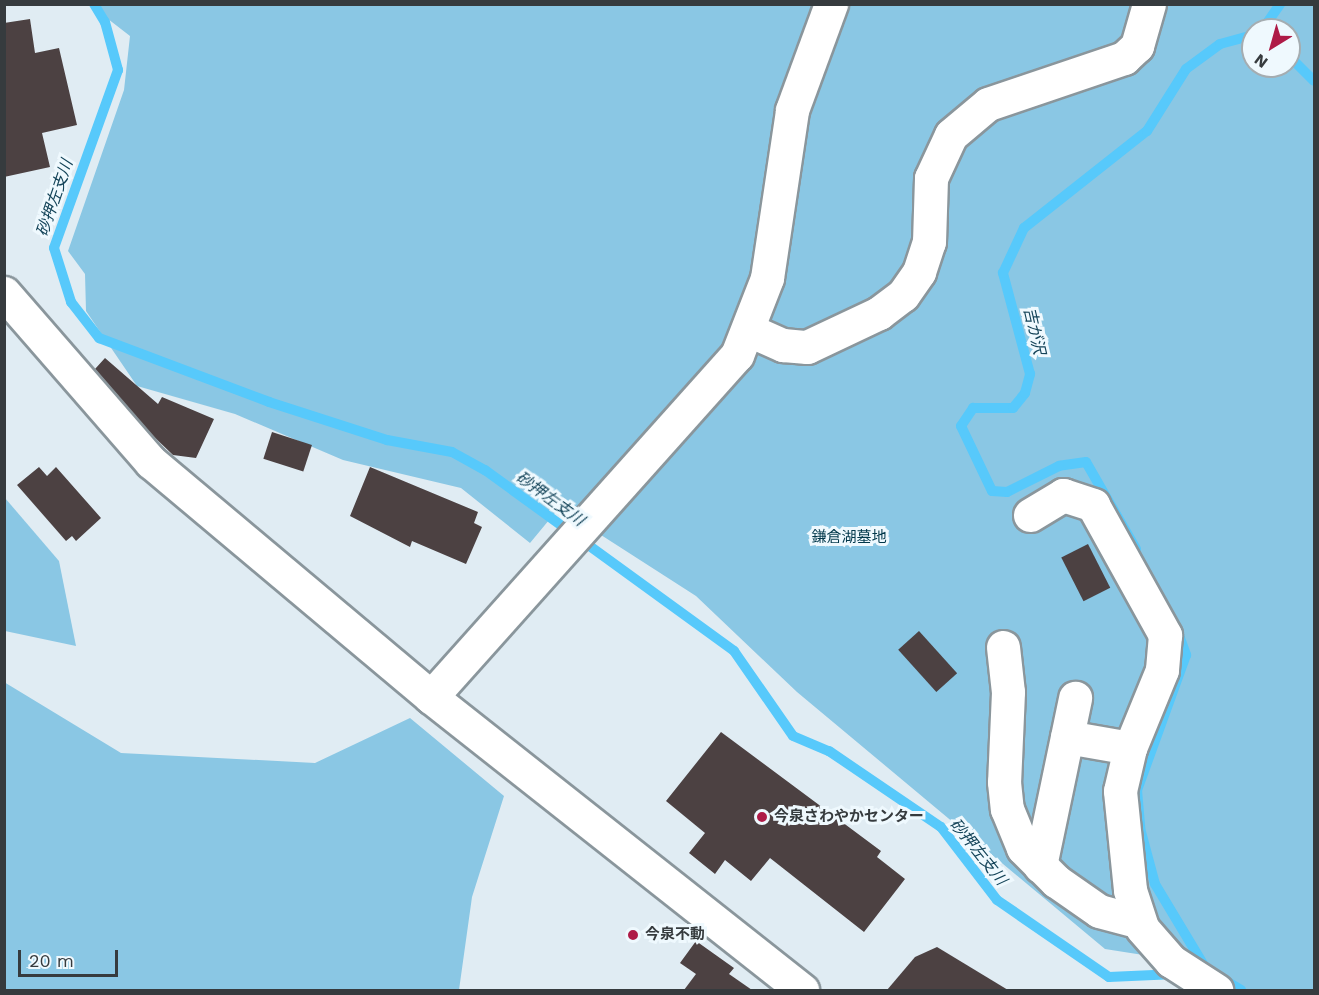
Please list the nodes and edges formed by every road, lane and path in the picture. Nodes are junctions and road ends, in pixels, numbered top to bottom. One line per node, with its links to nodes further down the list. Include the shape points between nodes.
1 (831, 4): 4 (street, via 792,111 767,278)
2 (1149, 4): 4 (street, via 1137,46 1124,58 988,104 951,135 931,178 929,242 919,272 903,296 879,313 807,347 783,345)
3 (4, 292): 7 (street, via 151,462)
4 (751, 331): 7 (street, via 720,379)
5 (1030, 515): 10 (street, via 1063,495 1093,505 1165,635 1162,670)
6 (1003, 647): 11 (street, via 1007,809 1023,848)
7 (431, 697): 13 (street)
8 (1075, 698): 9 (street)
9 (1067, 737): 10 (street); 11 (street)
10 (1130, 748): 12 (street, via 1120,790 1130,890)
11 (1040, 866): 12 (street, via 1099,910)
12 (1140, 922): 14 (street, via 1171,960)
13 (802, 990)
14 (1216, 990)

